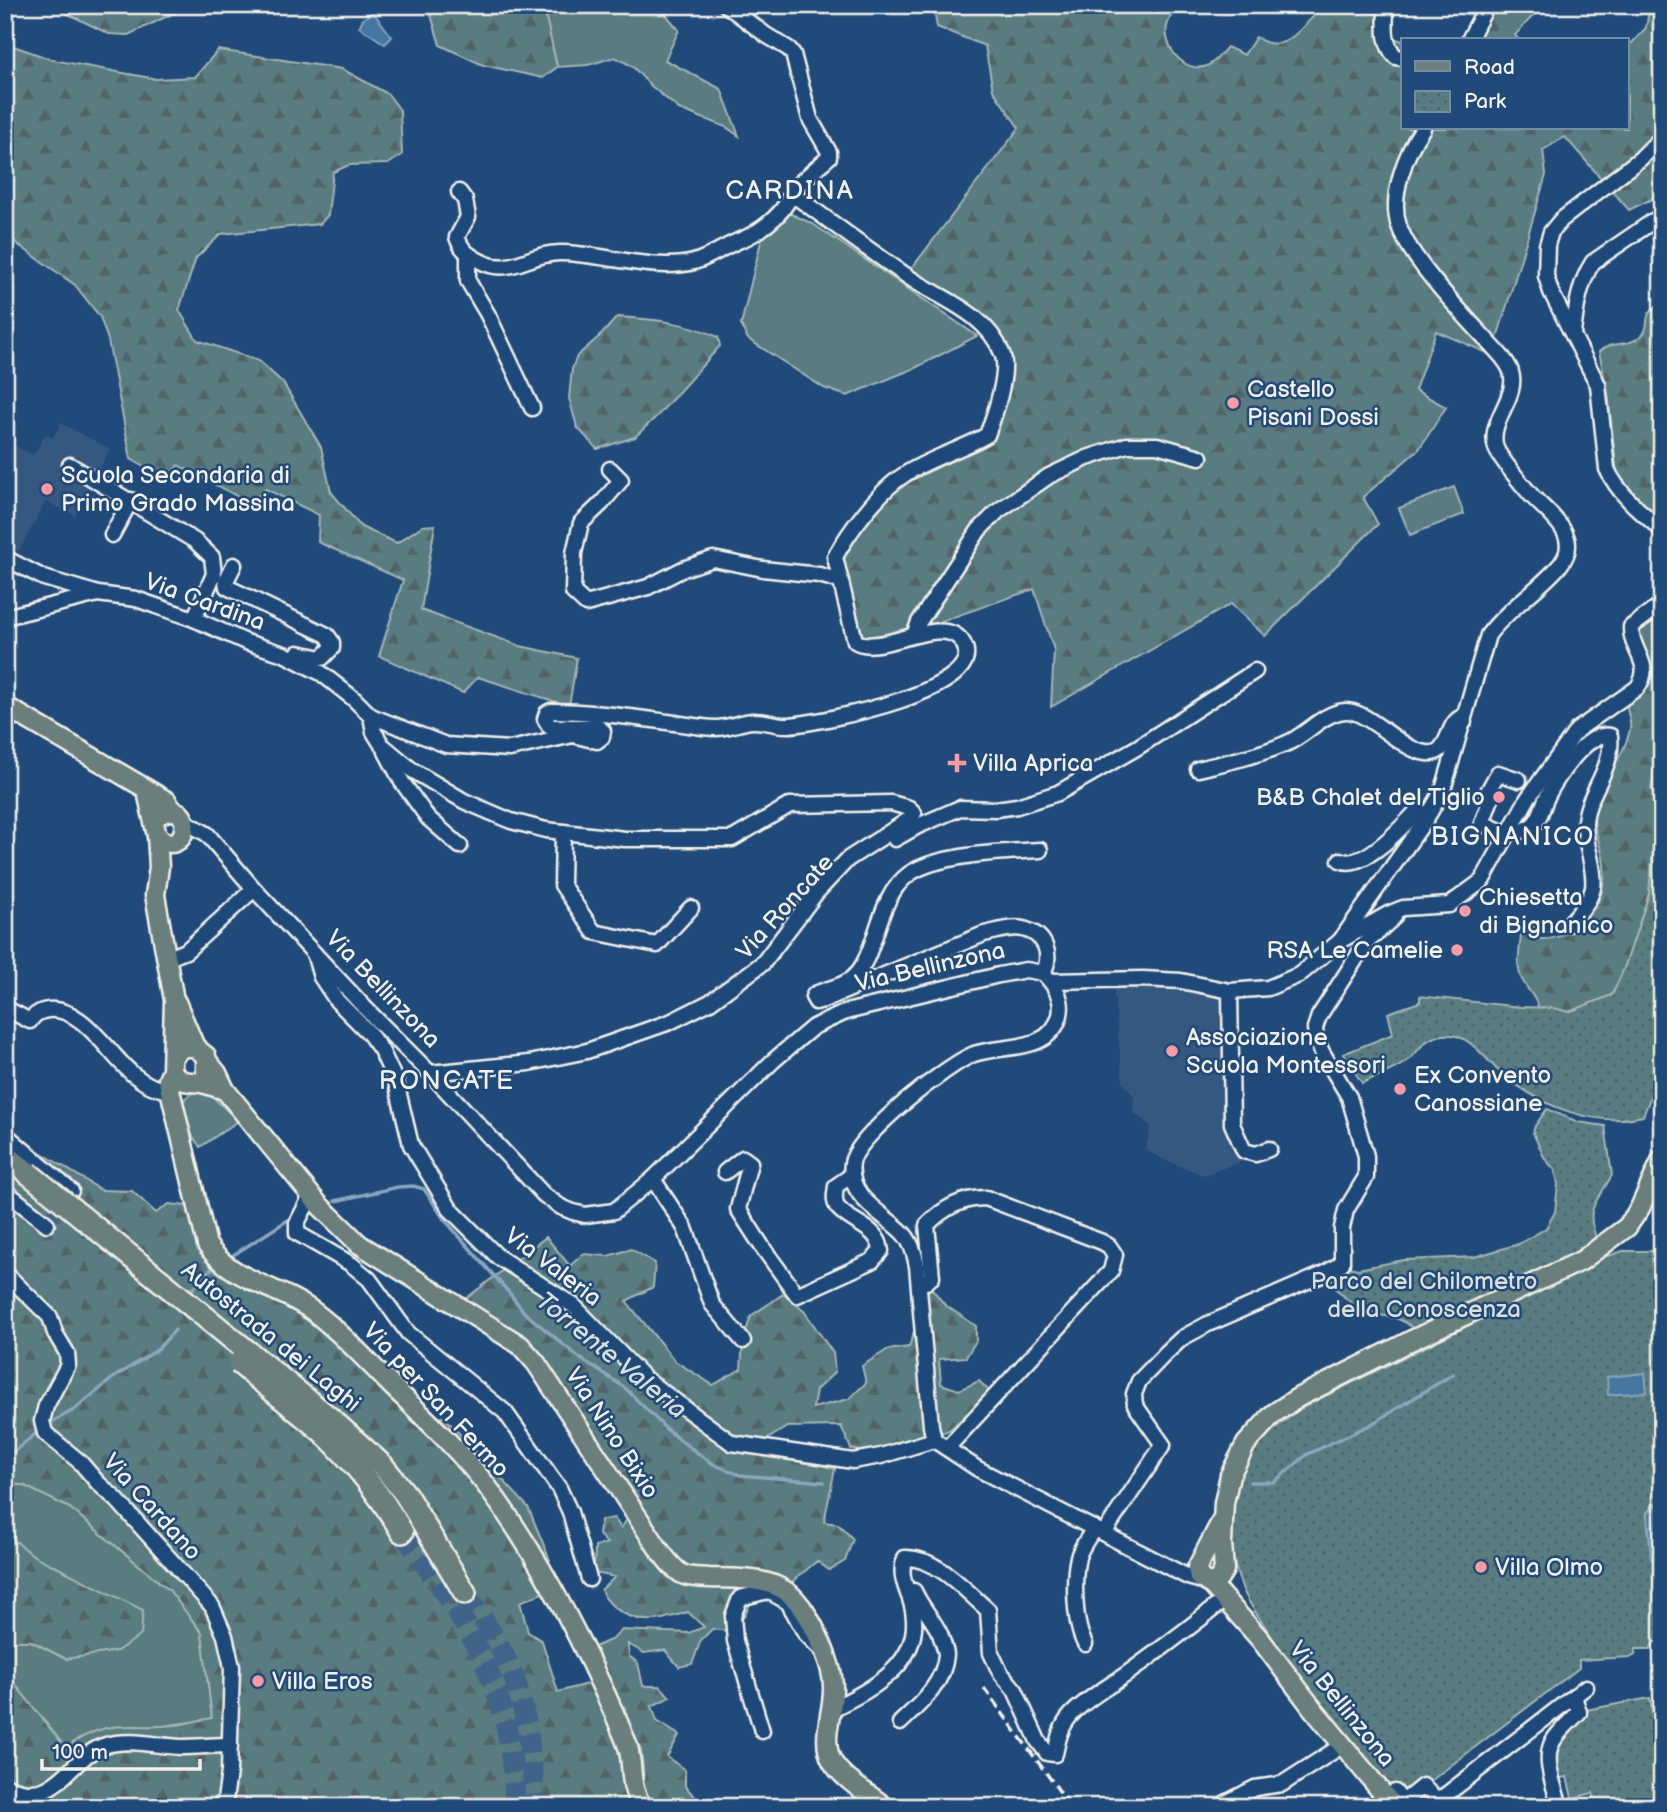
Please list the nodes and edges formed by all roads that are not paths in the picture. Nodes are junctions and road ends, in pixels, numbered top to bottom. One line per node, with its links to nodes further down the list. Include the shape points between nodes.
1 (726, 5): 9 (street, via 793,54 810,119 830,152)
2 (1386, 5): 5 (street, via 1388,49)
3 (1487, 5): 4 (street)
4 (1470, 38)
5 (1401, 58)
6 (1422, 130): 32 (street, via 1399,186 1398,223 1420,261 1511,372 1513,387 1499,417 1496,449 1563,527 1568,541 1563,562 1502,616 1488,635)
7 (1662, 137): 12 (street, via 1551,232 1546,276)
8 (459, 192): 11 (street, via 468,217 457,237)
9 (790, 197): 11 (street, via 761,230 682,264 561,253 508,268 490,267); 22 (street, via 965,310 984,325 1004,355 1000,403 986,435 904,474 882,494 835,557)
10 (1662, 215): 12 (street, via 1593,262 1577,305)
11 (468, 255): 13 (street, via 468,281)
12 (1573, 333): 18 (street, via 1598,385 1604,456 1611,478)
13 (533, 408)
14 (1200, 457): 27 (street, via 1157,445 1127,445 1049,476 979,530)
15 (70, 465): 17 (street)
16 (610, 469): 22 (street, via 621,480 581,523 574,553 573,592 586,604 648,587 713,559)
17 (131, 500): 19 (street); 26 (street, via 212,557 214,574)
18 (1662, 530)
19 (112, 535)
20 (5, 558): 23 (street, via 44,578)
21 (234, 565): 28 (street, via 227,587 327,635 332,648 322,658 313,658)
22 (841, 581): 27 (street, via 855,641 861,646)
23 (98, 594): 25 (street, Via Cardina); 26 (street, Via Cardina, via 136,599)
24 (1662, 604): 39 (street, via 1631,627 1645,672 1642,681 1577,730)
25 (5, 617)
26 (194, 619): 28 (street, Via Cardina)
27 (914, 635): 31 (street, via 953,633 965,648 961,670 946,681 878,708 789,725 753,721 717,729 554,710 545,717 550,727 598,727 602,737 597,741 573,736 510,748 446,745)
28 (233, 636): 31 (street, Via Cardina, via 321,673)
29 (1255, 671): 57 (street, Via Roncate, via 1058,793 1017,806 960,808 904,833 853,865 768,966 715,1008 594,1059 560,1067)
30 (5, 706): 37 (main road, Via Bellinzona, via 167,801)
31 (371, 716): 33 (street)
32 (1464, 724): 34 (street, via 1458,719 1441,747 1424,752 1348,710 1332,714 1287,744); 36 (street, via 1443,790)
33 (382, 745): 38 (street, via 412,770 464,801 511,821); 40 (street, via 428,818)
34 (1198, 769)
35 (1519, 780): 39 (street, via 1498,773 1487,793 1491,799 1482,823)
36 (1426, 819): 42 (street, via 1417,811 1391,839 1356,862); 47 (street)
37 (171, 828): 43 (street, Via Bellinzona, via 219,850); 49 (main road, via 155,895)
38 (563, 832): 44 (street, via 562,885 594,932 657,945); 57 (street, via 625,839 732,839 790,805 891,803 914,813 848,859 816,892 763,963 710,1002 670,1022 587,1051)
39 (1508, 833): 45 (street, via 1482,881 1466,895 1449,905); 46 (street, via 1532,826 1587,742 1610,736 1602,779 1585,823 1593,887)
40 (460, 846)
41 (1040, 850): 50 (street, via 976,855 909,874 890,896 858,971 842,985 813,998 821,1001 984,934 1010,929 1027,930 1041,939 1048,951)
42 (1340, 860)
43 (254, 889): 48 (street, Via Bellinzona); 49 (street, via 186,951)
44 (691, 908)
45 (1403, 908): 47 (street); 83 (street, via 1366,943 1315,1028 1322,1052 1349,1097 1366,1156 1366,1177 1346,1210 1342,1263 1182,1338 1139,1381 1133,1394 1135,1405 1163,1445)
46 (1569, 924)
47 (1340, 941): 51 (street, Via Bellinzona, via 1299,975 1268,988)
48 (314, 951): 59 (street, Via Bellinzona); 80 (street, Via Valeria, via 321,977 337,1001 381,1049 396,1082 411,1145 450,1209 498,1256 574,1306 645,1379 732,1443 853,1461)
49 (166, 959): 52 (main road)
50 (1047, 977): 51 (street, Via Bellinzona, via 1143,978); 70 (street, via 1058,992 1061,1009 1050,1033 1035,1042 977,1053 954,1063 864,1139 852,1160); 71 (street, Via Bellinzona, via 1026,970 987,978 846,1012 813,1027)
51 (1230, 991): 66 (street, via 1232,1124 1244,1151 1256,1154)
52 (174, 1000): 54 (main road); 56 (main road, Via per San Fermo)
53 (5, 1008): 62 (street, via 30,1021 39,1012 52,1009 68,1013 133,1074 159,1090)
54 (195, 1047): 55 (main road); 56 (main road, via 183,1047)
55 (208, 1062): 60 (main road, via 204,1075); 63 (main road, Via Nino Bixio)
56 (172, 1063): 60 (main road, via 178,1079); 62 (main road, Via per San Fermo)
57 (529, 1063): 58 (street)
58 (483, 1067): 59 (street); 61 (street)
59 (430, 1073): 61 (street, Via Bellinzona)
60 (193, 1082): 63 (main road); 64 (main road)
61 (444, 1088): 71 (street, Via Bellinzona, via 561,1208 585,1214 614,1211)
62 (170, 1090): 64 (main road, Via per San Fermo)
63 (225, 1090): 74 (main road, Via Nino Bixio)
64 (175, 1109): 106 (main road, Via per San Fermo, via 207,1245 217,1259 295,1300 338,1332 445,1438 522,1535 618,1723 633,1785)
65 (5, 1134): 73 (street)
66 (1269, 1149)
67 (5, 1155): 72 (highway, Autostrada dei Laghi)
68 (1662, 1158): 82 (main road, via 1627,1227 1581,1261 1299,1397 1273,1414 1246,1444 1230,1475)
69 (725, 1172): 70 (street, via 743,1158 750,1163 738,1209 797,1295 872,1261 881,1251 874,1234 837,1207 836,1185)
70 (852, 1175): 77 (street, via 866,1203 905,1234)
71 (653, 1179): 78 (street, via 685,1228 712,1304)
72 (15, 1180): 75 (street); 79 (highway, Autostrada dei Laghi, bridge)
73 (71, 1191)
74 (311, 1196): 89 (street, via 297,1223 298,1233 369,1279 408,1333 505,1412 559,1488); 94 (main road, Via Nino Bixio, via 377,1257 520,1345 674,1569 696,1577 764,1581 785,1590 797,1600)
75 (47, 1224)
76 (5, 1273): 100 (street, Via Cardano, via 50,1317 67,1353 68,1365 51,1393 43,1427 117,1500 212,1606 232,1667)
77 (919, 1282): 80 (street); 81 (street, via 932,1277 927,1225 938,1212 975,1198 986,1198 1102,1242 1115,1255 1111,1271)
78 (743, 1341)
79 (328, 1426): 84 (highway, Autostrada dei Laghi); 90 (highway, Autostrada dei Laghi, via 383,1466 406,1495)
80 (934, 1440): 81 (street, Via Bellinzona)
81 (947, 1448): 83 (street, Via Bellinzona, via 978,1469)
82 (1223, 1518): 85 (main road); 88 (main road)
83 (1099, 1530): 86 (street, Via Bellinzona); 93 (street, via 1079,1554 1076,1577 1079,1633)
84 (402, 1532)
85 (1200, 1560): 86 (street, Via Bellinzona); 88 (main road, via 1213,1556)
86 (1164, 1563): 88 (street, Via Bellinzona, via 1188,1577)
87 (902, 1565): 91 (street, via 905,1558 928,1562 988,1610 991,1653 1015,1690 1038,1741 1055,1754 1059,1734 1070,1716 1091,1696); 97 (street, via 914,1620 909,1651 889,1675); 98 (street, via 946,1654 927,1699)
88 (1215, 1576): 91 (main road, Via Bellinzona); 92 (main road, Via Bellinzona)
89 (589, 1580)
90 (465, 1593)
91 (1224, 1600): 92 (main road, Via Bellinzona)
92 (1260, 1639): 101 (main road, Via Bellinzona)
93 (1085, 1644)
94 (824, 1652): 97 (main road, Via Nino Bixio, via 833,1685); 99 (street, via 805,1633 788,1602 768,1591 740,1598 733,1616 735,1641)
95 (1586, 1687): 96 (street)
96 (1574, 1696): 104 (street); 109 (street, via 1579,1713 1550,1749 1549,1764)
97 (830, 1710): 107 (main road, Via Nino Bixio, via 831,1759 839,1772)
98 (900, 1723)
99 (762, 1731)
100 (230, 1745): 102 (street, via 105,1745 39,1792 26,1794); 105 (street, Via Cardano)
101 (1343, 1745): 103 (main road, Via Bellinzona); 108 (street, via 1282,1784 1255,1788)
102 (5, 1786)
103 (1386, 1804): 104 (street, via 1395,1792 1403,1802 1423,1786)
104 (1436, 1805)
105 (224, 1807)
106 (644, 1807)
107 (885, 1807)
108 (1218, 1807)
109 (1560, 1807)

